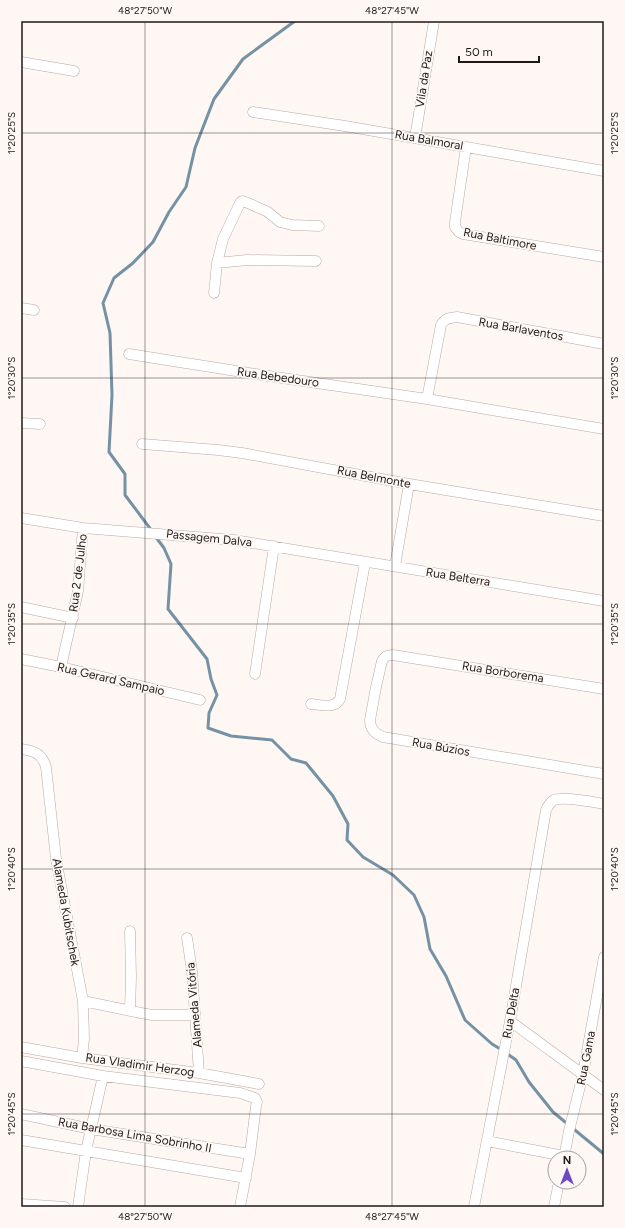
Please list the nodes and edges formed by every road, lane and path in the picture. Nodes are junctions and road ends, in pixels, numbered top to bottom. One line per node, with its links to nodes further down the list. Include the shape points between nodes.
1 (434, 21): 5 (street, Vila da Paz)
2 (21, 62): 3 (street)
3 (74, 71)
4 (253, 112): 5 (street, Rua Balmoral)
5 (415, 138): 6 (street, Rua Balmoral)
6 (466, 146): 7 (street, Rua Balmoral); 9 (street, Rua Baltimore, via 455,217 455,227 459,232)
7 (604, 172)
8 (318, 226): 11 (street, via 280,222 268,212 242,201 223,239)
9 (604, 258)
10 (316, 261): 11 (street, via 247,260)
11 (217, 264): 12 (street)
12 (214, 293)
13 (21, 308): 14 (street)
14 (34, 310)
15 (604, 344): 17 (street, Rua Barlaventos, via 457,317 449,318 440,325)
16 (129, 354): 17 (street, Rua Bebedouro)
17 (427, 399): 20 (street, Rua Bebedouro)
18 (21, 423): 19 (street)
19 (40, 424)
20 (604, 429)
21 (142, 444): 22 (street, Rua Belmonte, via 242,453)
22 (409, 484): 23 (street, Rua Belmonte); 28 (street)
23 (604, 516)
24 (21, 518): 25 (street, Passagem Dalva)
25 (84, 528): 26 (street, Passagem Dalva, via 206,537); 31 (street, Rua 2 de Julho)
26 (274, 546): 27 (street, Passagem Dalva); 35 (street)
27 (365, 563): 28 (street, Passagem Dalva); 38 (street, via 340,699 334,706)
28 (395, 566): 29 (street, Rua Belterra)
29 (604, 601)
30 (21, 607): 31 (street, Rua 2 de Julho)
31 (73, 618): 34 (street, Rua 2 de Julho)
32 (402, 656): 36 (street, Rua Borborema); 40 (street, Rua Búzios, via 388,655 382,661 370,720 370,725 377,735)
33 (21, 660): 34 (street, Rua Gerard Sampaio)
34 (61, 667): 37 (street, Rua Gerard Sampaio)
35 (255, 674)
36 (604, 688)
37 (200, 700)
38 (311, 704)
39 (21, 749): 45 (street, Alameda Kubitschek, via 41,756 46,767 56,859)
40 (604, 774)
41 (604, 804): 48 (street, Rua Delta, via 558,799 553,800 546,810)
42 (130, 932): 46 (street)
43 (187, 938): 47 (street, Alameda Vitória)
44 (604, 957): 53 (street, Rua Gama)
45 (83, 1001): 46 (street); 50 (street, Alameda Kubitschek)
46 (130, 1011): 47 (street, via 152,1015)
47 (195, 1015): 52 (street, Alameda Vitória)
48 (510, 1021): 53 (street); 60 (street, Rua Delta)
49 (21, 1047): 50 (street, Rua Vladimir Herzog)
50 (82, 1058): 52 (street, Rua Vladimir Herzog)
51 (21, 1061): 54 (street)
52 (199, 1073): 55 (street, Rua Vladimir Herzog)
53 (584, 1074): 56 (street); 61 (street, Rua Gama)
54 (103, 1076): 58 (street); 64 (street, via 240,1093 254,1098 257,1102)
55 (259, 1084)
56 (604, 1090)
57 (21, 1114): 58 (street, Rua Barbosa Lima Sobrinho II)
58 (91, 1129): 62 (street); 64 (street, Rua Barbosa Lima Sobrinho II)
59 (21, 1140): 62 (street, Rua Barbosa Lima Sobrinho II)
60 (487, 1141): 63 (street); 71 (street, Rua Delta)
61 (565, 1150)
62 (86, 1151): 65 (street, Rua Barbosa Lima Sobrinho II); 69 (street)
63 (547, 1153)
64 (250, 1154): 65 (street)
65 (246, 1178): 70 (street)
66 (557, 1190): 72 (street)
67 (21, 1204): 68 (street)
68 (65, 1207)
69 (78, 1207)
70 (240, 1207)
71 (474, 1207)
72 (554, 1207)

